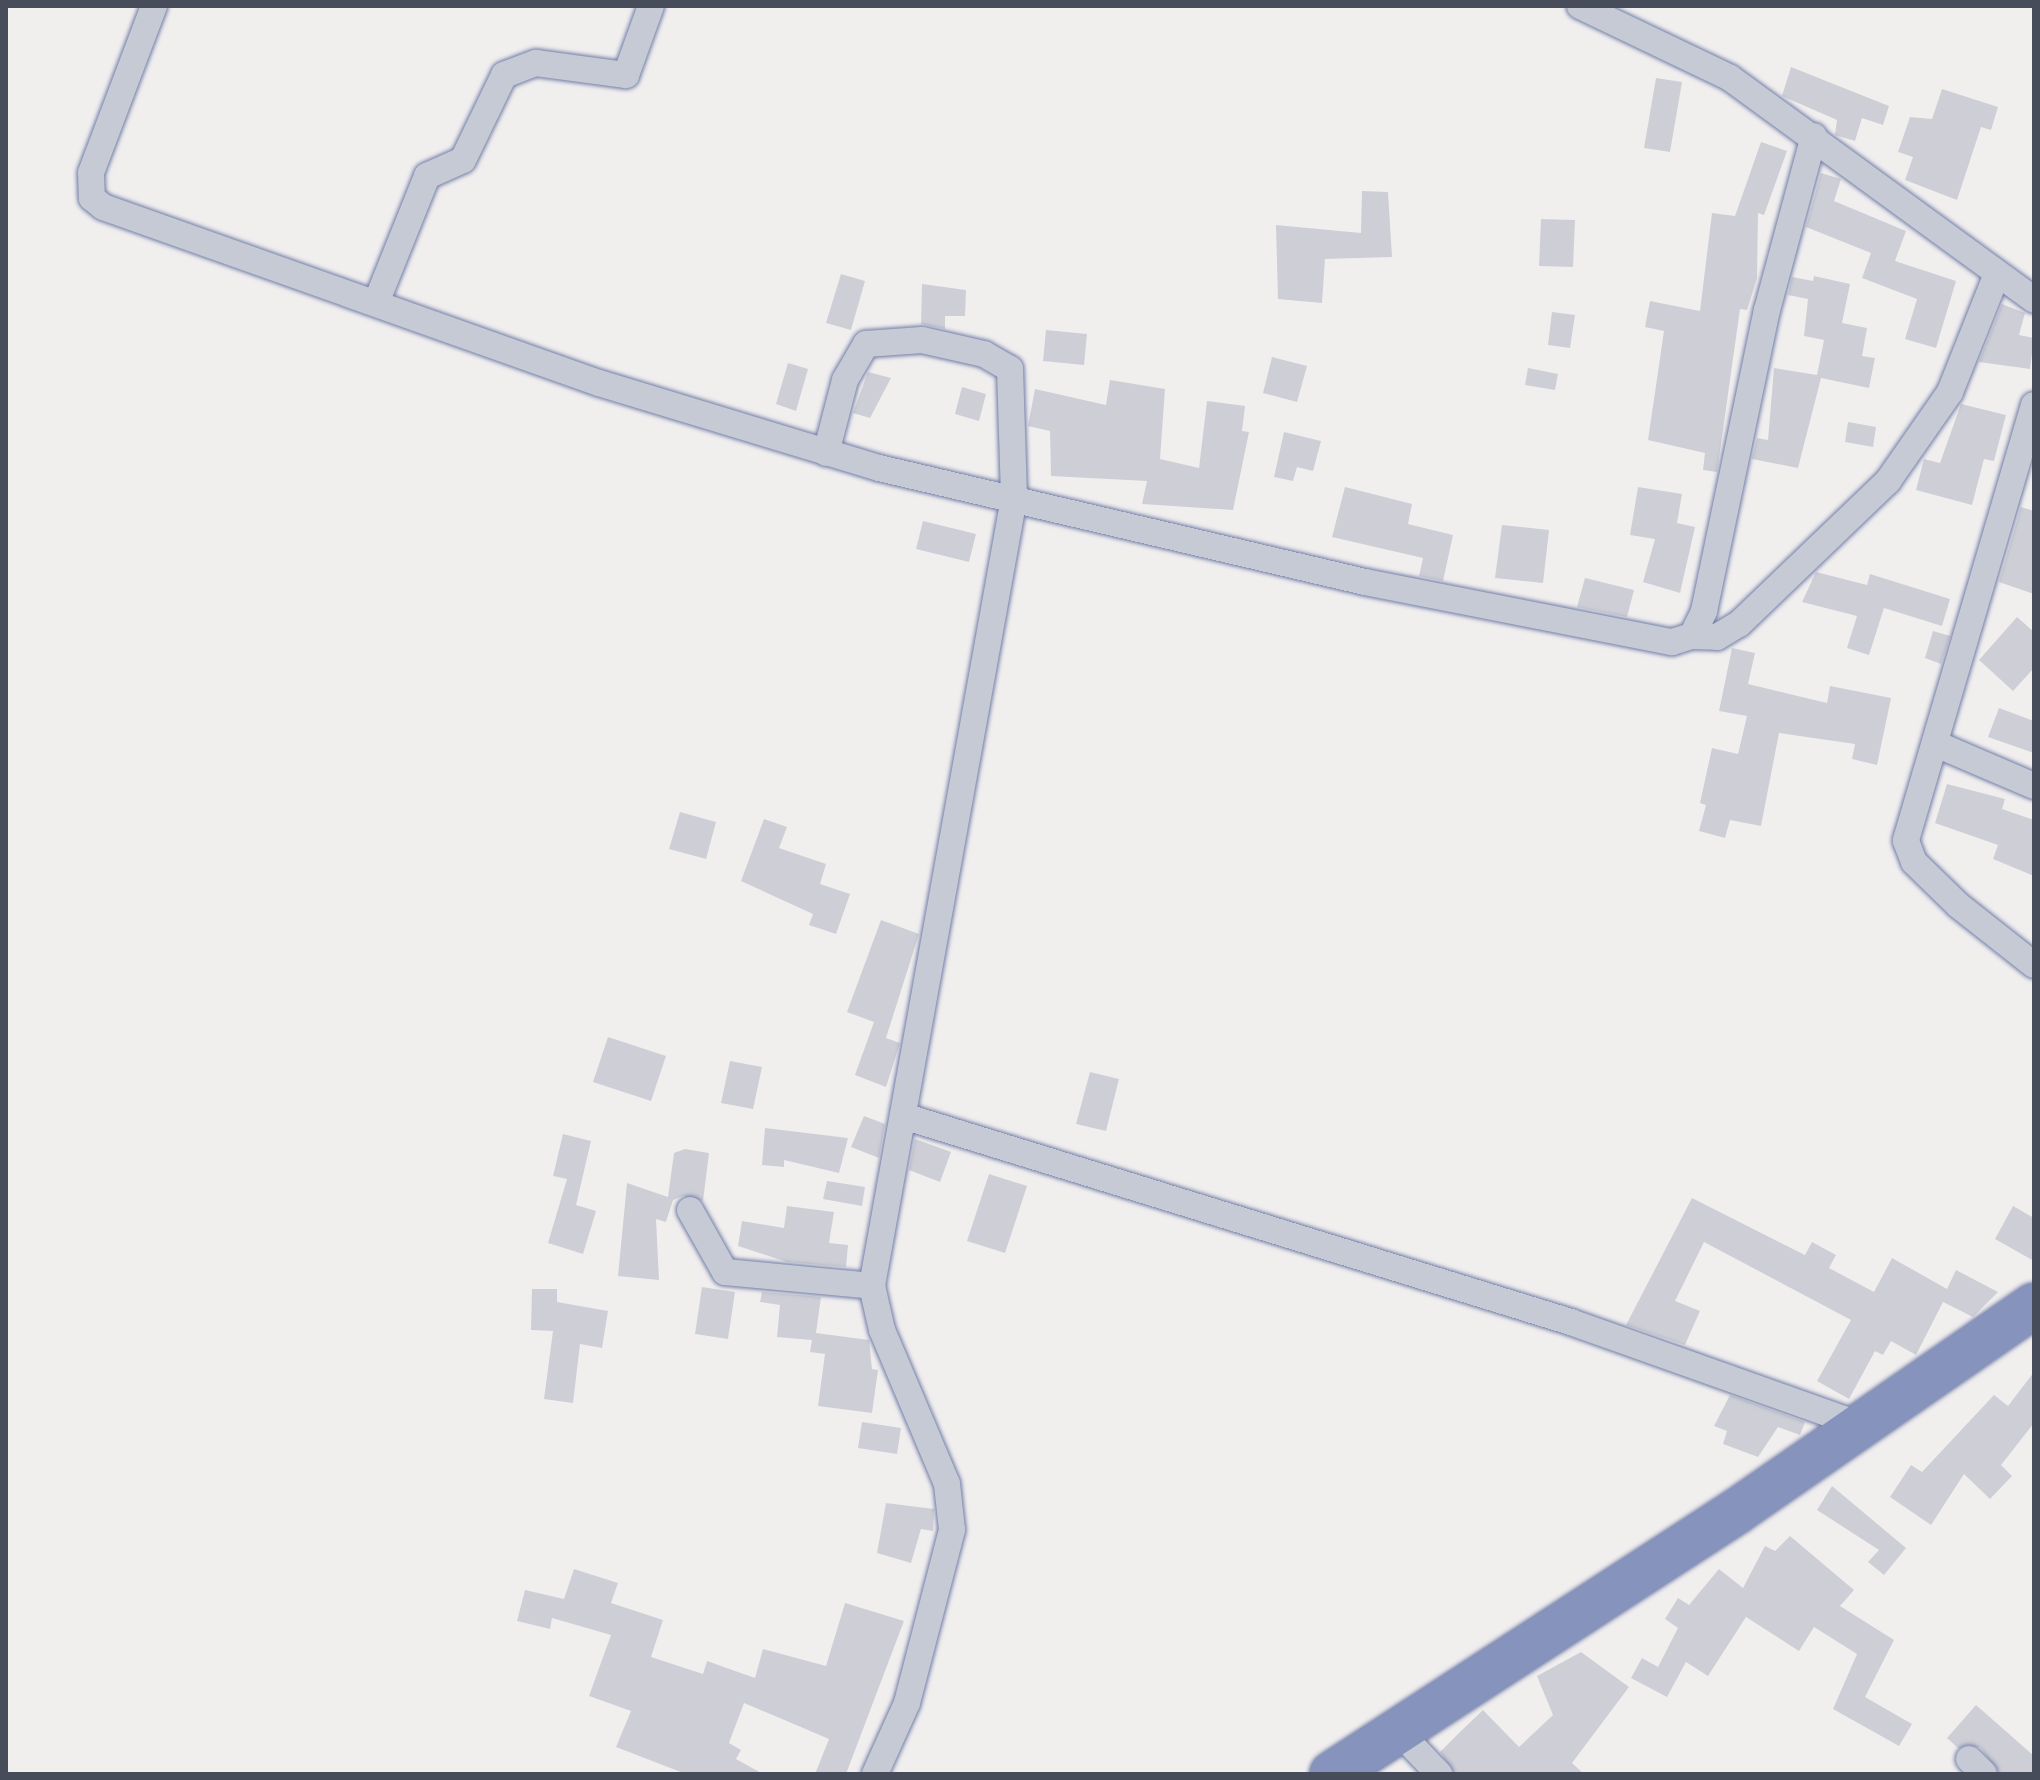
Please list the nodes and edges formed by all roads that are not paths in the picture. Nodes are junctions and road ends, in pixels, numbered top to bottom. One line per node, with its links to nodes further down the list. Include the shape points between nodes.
1 (154, 6): 7 (street, via 91,173 92,198)
2 (651, 6): 7 (street, via 626,75 536,63 504,75 463,160 427,176)
3 (1580, 6): 4 (street, via 1730,78)
4 (1814, 136): 5 (street); 11 (street)
5 (1997, 274): 6 (street); 11 (street, via 1950,392 1888,481 1739,624 1717,637)
6 (2034, 300)
7 (376, 303): 9 (street)
8 (2034, 405): 12 (street)
9 (826, 453): 10 (street); 10 (street, via 845,380 866,344 922,340 984,354 1010,369)
10 (1014, 498): 11 (street, via 1365,582 1672,642); 15 (street)
11 (1692, 636)
12 (1936, 744): 13 (street); 14 (street, via 1907,852 1958,905)
13 (2034, 786)
14 (2034, 965)
15 (903, 1116): 17 (street); 19 (street, via 1571,1322)
16 (690, 1210): 17 (street, via 725,1272)
17 (872, 1286): 21 (street, via 882,1330 935,1448 953,1516 907,1703)
18 (2027, 1321): 19 (highway)
19 (1855, 1423): 20 (highway, via 1737,1511)
20 (1400, 1733): 22 (highway); 23 (street)
21 (875, 1774)
22 (1332, 1774)
23 (1439, 1774)

